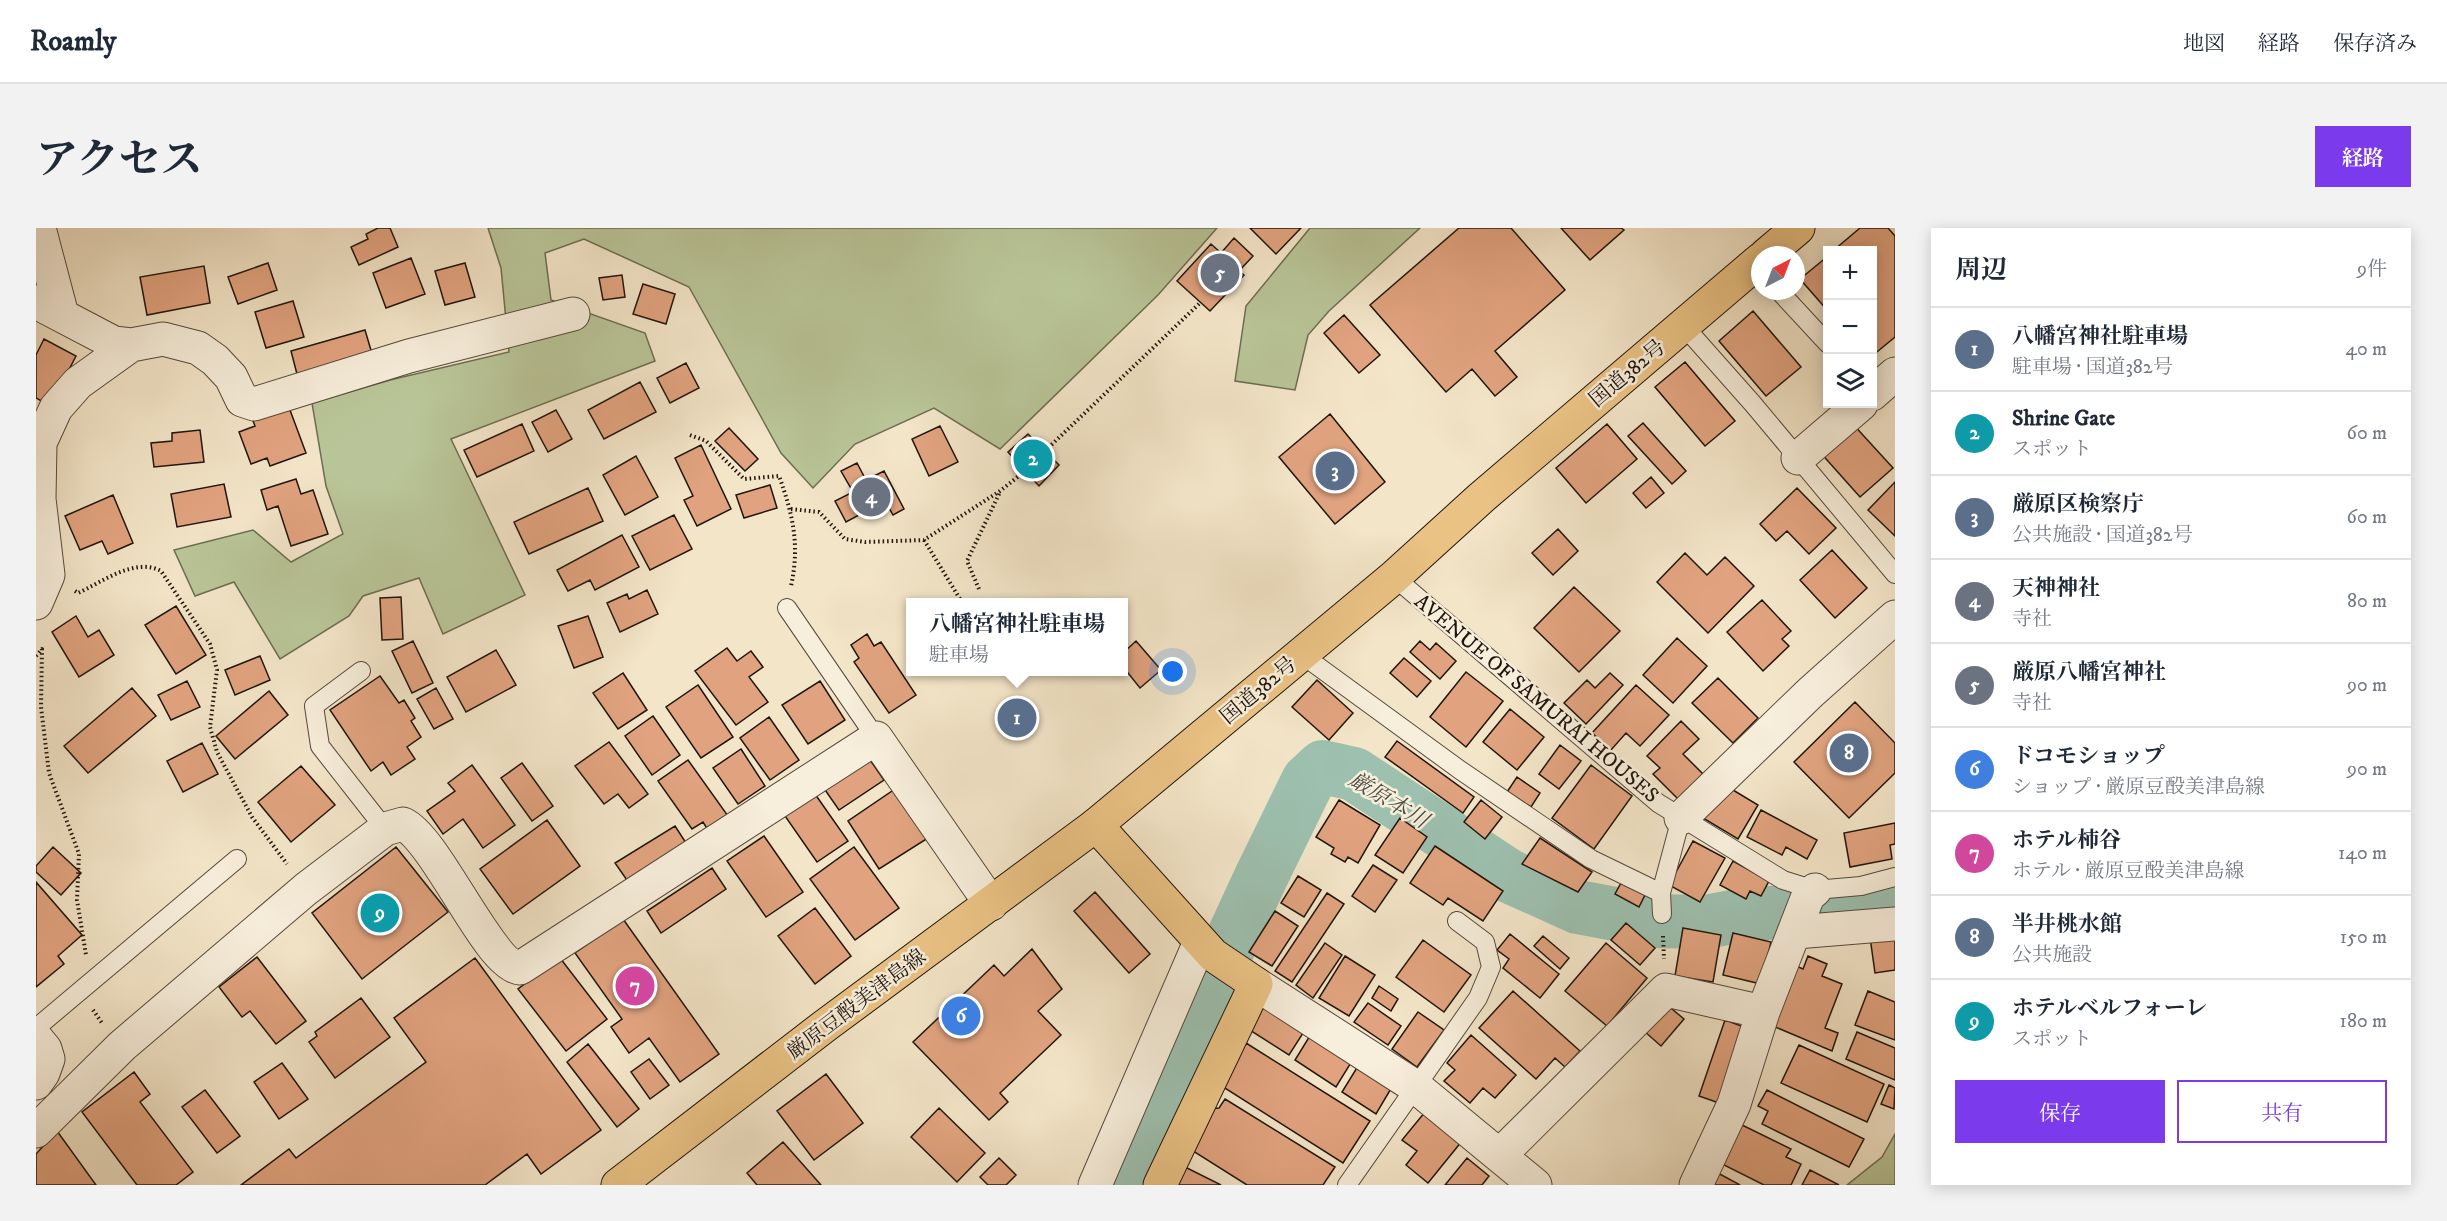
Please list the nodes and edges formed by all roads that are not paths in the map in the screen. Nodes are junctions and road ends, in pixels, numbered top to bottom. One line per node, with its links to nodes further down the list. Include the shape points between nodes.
1 (39, 228): 6 (street)
2 (1798, 228): 3 (main road, 国道382号)
3 (1778, 246)
4 (1751, 269): 8 (main road, 国道382号)
5 (1787, 300): 9 (lane)
6 (49, 308): 10 (street, via 114,343)
7 (573, 314): 10 (street, via 409,356 254,404 242,400 231,377 198,348 163,339)
8 (1683, 325): 12 (lane); 14 (main road, 国道382号)
9 (1823, 340)
10 (131, 345): 15 (street, via 78,383 56,408 40,443 39,499 48,575)
11 (1856, 408): 12 (street)
12 (1798, 458): 13 (lane)
13 (1895, 574)
14 (1394, 577): 18 (main road, 国道382号); 21 (lane, AVENUE OF SAMURAI HOUSES, via 1625,776)
15 (36, 603)
16 (787, 608): 20 (lane)
17 (1895, 617): 21 (street, via 1810,693)
18 (1301, 654): 22 (main road, 国道382号); 26 (lane, via 1591,859)
19 (361, 670): 23 (lane, via 315,706 320,746)
20 (876, 738): 23 (street, via 520,968 508,964 416,832 403,824); 27 (street)
21 (1682, 818): 26 (lane); 28 (lane, AVENUE OF SAMURAI HOUSES, via 1783,880)
22 (1096, 825): 27 (main road, 厳原豆酘美津島線); 32 (main road)
23 (385, 829): 38 (street, via 306,889 122,1046)
24 (237, 859): 34 (lane)
25 (1895, 877): 28 (lane, AVENUE OF SAMURAI HOUSES, via 1861,886)
26 (1661, 894): 29 (lane)
27 (991, 904): 40 (main road, 厳原豆酘美津島線)
28 (1804, 911): 31 (street); 33 (street)
29 (1662, 914)
30 (1457, 921): 37 (lane, via 1485,942 1491,967 1478,998)
31 (1895, 924)
32 (1227, 964): 37 (street); 41 (street); 42 (main road)
33 (1763, 1012): 39 (street, via 1666,990); 45 (street, via 1734,1104)
34 (36, 1028)
35 (36, 1038): 36 (street, via 48,1059)
36 (36, 1083)
37 (1416, 1087): 39 (street); 43 (lane)
38 (36, 1131)
39 (1500, 1155): 44 (street)
40 (618, 1185)
41 (1095, 1185)
42 (1160, 1185)
43 (1347, 1185)
44 (1535, 1185)
45 (1696, 1185)

